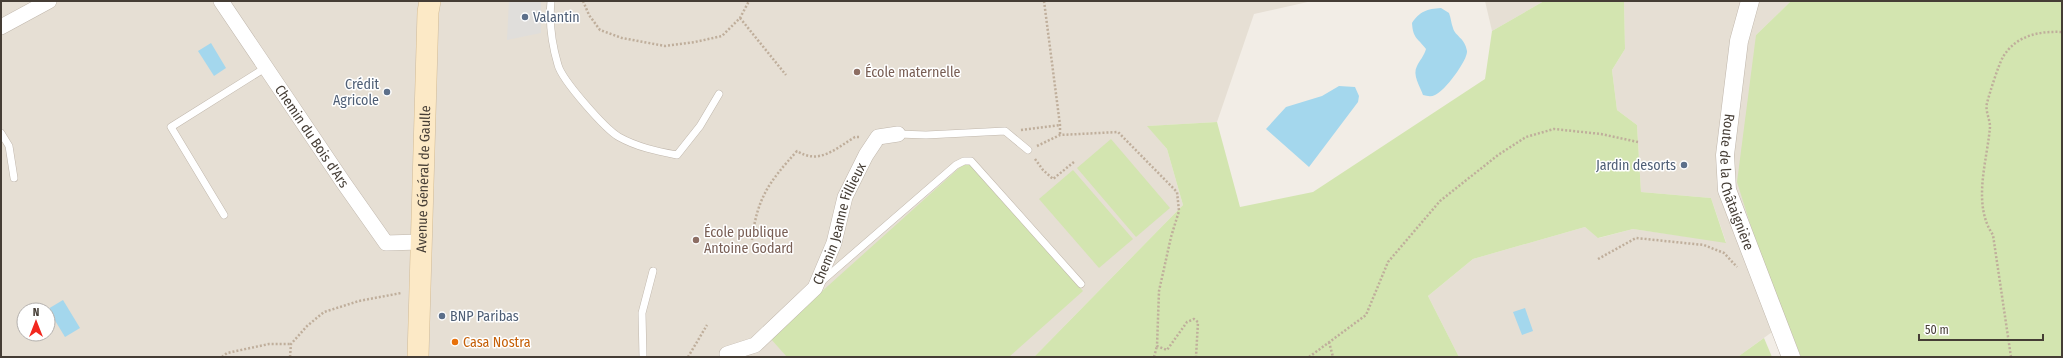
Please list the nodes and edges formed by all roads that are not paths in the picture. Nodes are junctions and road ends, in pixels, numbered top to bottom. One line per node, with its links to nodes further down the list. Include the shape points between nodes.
1 (49, 1): 6 (street)
2 (221, 1): 8 (street, Chemin du Bois d'Ars)
3 (430, 1): 15 (main road, Avenue Général de Gaulle)
4 (551, 1): 9 (lane, via 550,18 558,66 587,108 618,136 648,150 677,155 700,126)
5 (1750, 1): 23 (street, Route de la Châtaignière, via 1739,41 1725,155 1727,190)
6 (32, 5): 7 (street)
7 (1, 27)
8 (265, 68): 14 (lane, via 171,127); 15 (street, Chemin du Bois d'Ars, via 386,243)
9 (719, 94)
10 (1, 133): 13 (lane, via 10,146)
11 (898, 134): 12 (lane, via 1005,131); 18 (street, Chemin Jeanne Fillieux, via 878,137 845,197 834,243)
12 (1028, 150)
13 (14, 178)
14 (224, 215)
15 (420, 242): 21 (main road, Avenue Général de Gaulle)
16 (653, 271): 22 (lane, via 642,313)
17 (1081, 284): 18 (lane, via 972,161 964,161 956,165)
18 (815, 288): 19 (street, Chemin Jeanne Fillieux)
19 (758, 351): 20 (street)
20 (727, 354)
21 (418, 357)
22 (643, 357)
23 (1790, 357)

